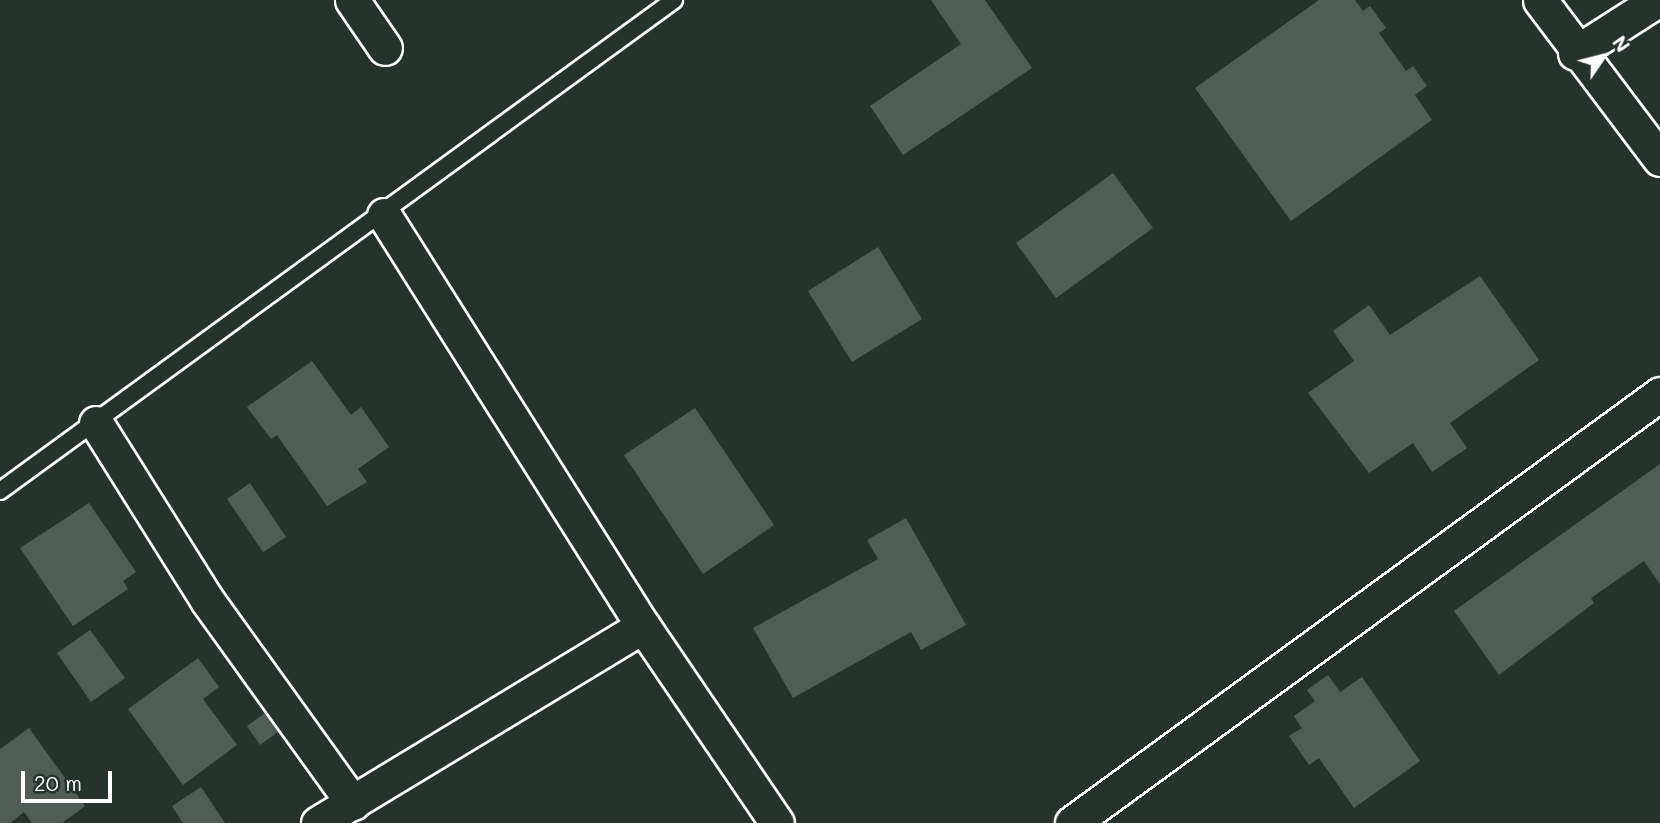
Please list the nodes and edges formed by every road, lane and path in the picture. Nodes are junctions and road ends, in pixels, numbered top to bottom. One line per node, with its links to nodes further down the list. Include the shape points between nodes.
1 (352, 0): 5 (street)
2 (674, 0): 8 (lane)
3 (1540, 0): 6 (street)
4 (1658, 0): 6 (street)
5 (385, 48)
6 (1576, 53): 7 (street)
7 (1660, 159)
8 (384, 215): 10 (lane); 12 (street)
9 (1660, 394): 16 (street)
10 (96, 424): 11 (lane); 13 (street, via 207,600)
11 (0, 491)
12 (643, 626): 13 (street); 15 (street)
13 (353, 803): 14 (street)
14 (318, 823)
15 (777, 823)
16 (1072, 823)

